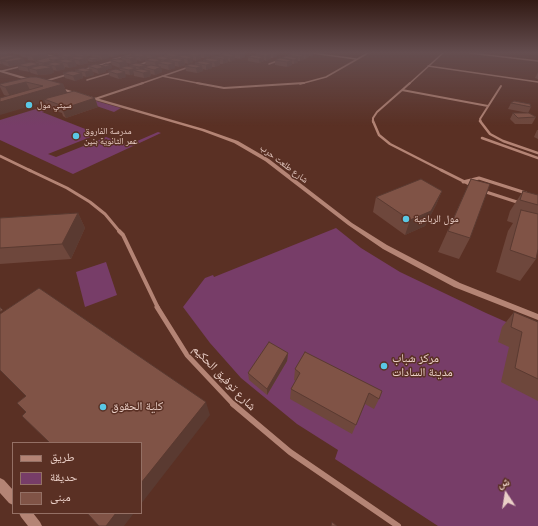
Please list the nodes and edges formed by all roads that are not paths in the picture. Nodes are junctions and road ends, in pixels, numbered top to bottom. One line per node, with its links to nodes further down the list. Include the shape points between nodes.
1 (22, 78): 11 (street, شارع طلعت حرب)
2 (52, 78): 11 (street)
3 (52, 78): 11 (street)
4 (96, 78): 10 (street)
5 (157, 78): 16 (street)
6 (170, 78): 7 (street, via 224,88 282,86)
7 (323, 78)
8 (415, 78): 15 (street)
9 (507, 78): 12 (street)
10 (87, 80)
11 (36, 82): 13 (street); 16 (street, شارع طلعت حرب)
12 (538, 82)
13 (28, 83)
14 (501, 86): 17 (street)
15 (402, 90): 17 (street); 23 (street, via 375,115 373,121 376,131 394,146)
16 (95, 98): 26 (street, شارع طلعت حرب, via 214,133 241,144 267,160 350,224 385,247 457,285)
17 (488, 106): 19 (street, via 480,119 486,131 510,144)
18 (482, 138): 21 (street)
19 (537, 153): 21 (street)
20 (0, 156): 31 (street, شارع توفيق الحكيم, via 67,188 105,214 123,235 157,307 172,332 187,355 211,382 243,414 290,452)
21 (534, 157): 22 (street)
22 (538, 158)
23 (463, 182): 24 (street, via 479,178); 25 (street)
24 (531, 195)
25 (525, 204)
26 (538, 317)
27 (0, 484): 28 (street)
28 (12, 498)
29 (26, 514): 30 (street)
30 (36, 526)
31 (398, 526)

